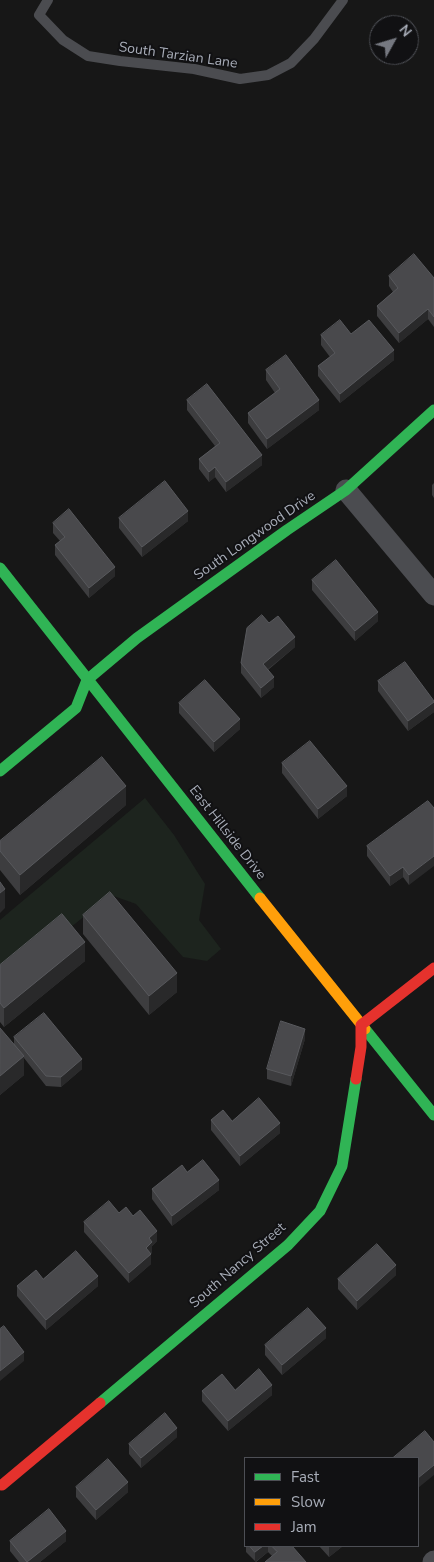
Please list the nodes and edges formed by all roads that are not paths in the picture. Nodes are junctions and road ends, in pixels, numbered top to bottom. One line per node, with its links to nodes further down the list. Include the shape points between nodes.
1 (48, 0): 2 (lane, South Tarzian Lane, via 39,16 63,40 88,56 194,69 240,79 268,75 291,63)
2 (343, 0)
3 (434, 410): 4 (street, South Longwood Drive)
4 (346, 490): 6 (street); 7 (street, South Longwood Drive, via 137,638)
5 (0, 568): 7 (street, East Hillside Drive)
6 (434, 595)
7 (88, 680): 8 (street, via 76,708); 10 (street, East Hillside Drive)
8 (0, 771)
9 (434, 968): 10 (street)
10 (361, 1025): 11 (street, East Hillside Drive); 12 (street, South Nancy Street, via 361,1047 342,1166 320,1211 288,1245)
11 (434, 1115)
12 (2, 1485)

